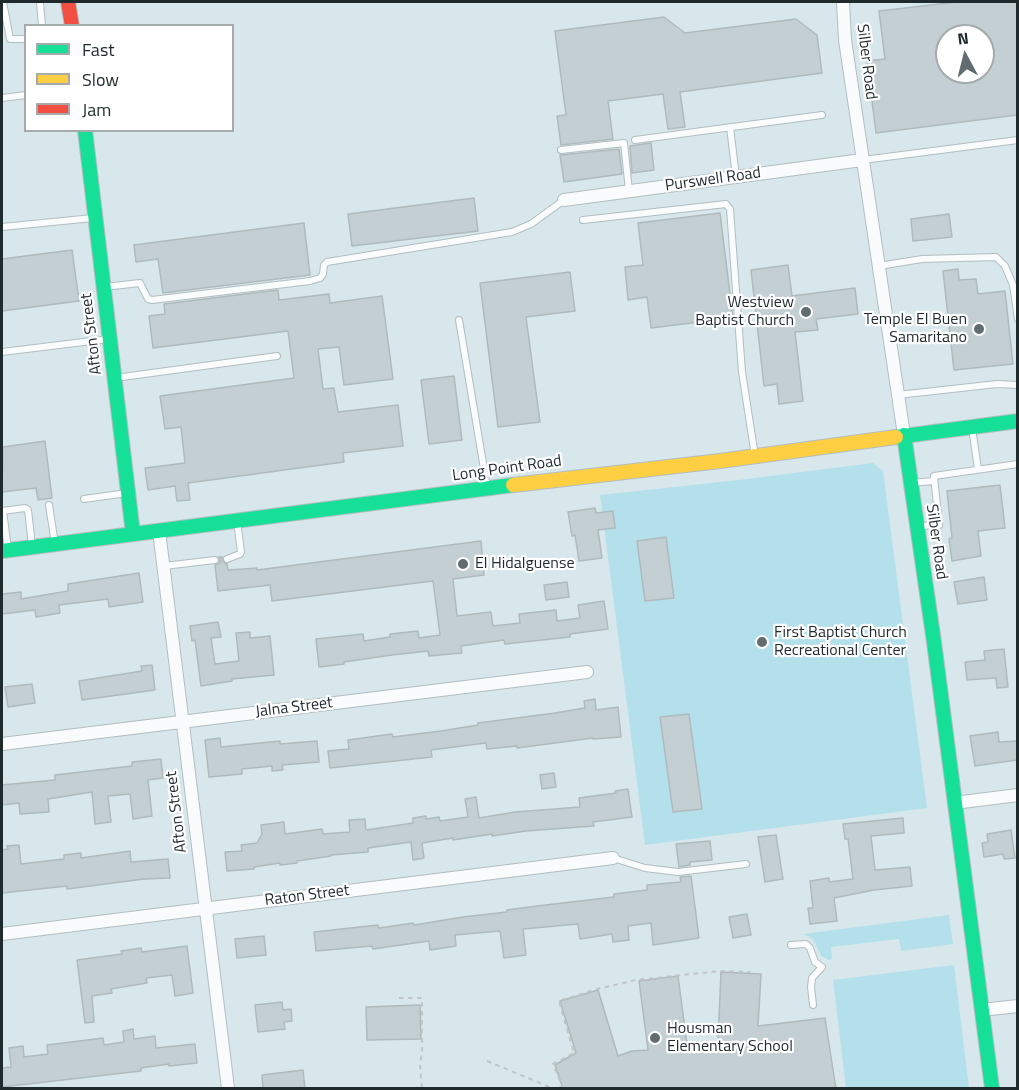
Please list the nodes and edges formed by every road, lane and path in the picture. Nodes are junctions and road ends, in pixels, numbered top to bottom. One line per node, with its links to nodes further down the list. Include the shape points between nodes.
1 (3, 2): 7 (lane, via 10,39)
2 (40, 2): 5 (lane)
3 (68, 2): 6 (street)
4 (843, 2): 16 (street, Silber Road)
5 (42, 24)
6 (72, 24)
7 (24, 39)
8 (24, 95): 9 (lane)
9 (2, 98)
10 (822, 116): 11 (lane)
11 (730, 128): 13 (lane); 17 (lane)
12 (85, 132): 20 (street, Afton Street)
13 (635, 140)
14 (1017, 140): 16 (lane)
15 (561, 150): 18 (lane, via 624,143)
16 (862, 160): 17 (street, Purswell Road); 23 (street, Silber Road)
17 (736, 177): 18 (street, Purswell Road)
18 (629, 191): 19 (street, Purswell Road)
19 (564, 200): 24 (lane, via 531,224 512,232 327,262 320,278 310,281 152,300 140,283)
20 (95, 217): 22 (lane); 24 (street, Afton Street)
21 (583, 220): 36 (lane, via 726,204 730,209 742,372)
22 (2, 227)
23 (878, 266): 25 (lane, via 922,259 996,257 1005,266 1013,285); 32 (street, Silber Road)
24 (103, 287): 27 (street, Afton Street)
25 (1017, 319)
26 (459, 320): 41 (lane)
27 (110, 339): 28 (lane); 30 (street, Afton Street)
28 (2, 352)
29 (277, 356): 30 (lane)
30 (114, 378): 42 (street, Afton Street)
31 (1017, 386): 32 (lane, via 997,384)
32 (898, 395): 35 (street, Silber Road)
33 (1017, 421): 34 (street, Long Point Road)
34 (972, 427): 35 (street, Long Point Road); 38 (lane)
35 (904, 435): 36 (street, Long Point Road); 40 (street, Silber Road)
36 (755, 456): 41 (street, Long Point Road)
37 (1017, 464): 38 (lane)
38 (978, 469): 39 (lane, via 934,476)
39 (934, 481): 40 (lane); 47 (lane, via 939,525)
40 (911, 483): 47 (street, Silber Road)
41 (488, 488): 46 (street, Long Point Road)
42 (128, 493): 43 (lane); 49 (street, Afton Street)
43 (84, 499)
44 (50, 505): 50 (lane)
45 (2, 511): 51 (lane, via 28,510); 52 (lane)
46 (237, 521): 48 (street, Long Point Road); 53 (lane, via 241,552)
47 (917, 526): 60 (street, Silber Road)
48 (159, 531): 49 (street, Long Point Road); 55 (street, Afton Street)
49 (133, 534): 50 (street, Long Point Road)
50 (55, 544): 51 (street, Long Point Road)
51 (33, 547): 52 (street, Long Point Road)
52 (5, 550)
53 (227, 558)
54 (215, 560): 55 (lane)
55 (164, 566): 57 (street, Afton Street)
56 (587, 672): 57 (street, Jalna Street)
57 (183, 722): 58 (street, Jalna Street); 63 (street, Afton Street)
58 (2, 744)
59 (1017, 795): 60 (street)
60 (954, 803): 70 (street, Silber Road)
61 (613, 858): 62 (lane, via 645,868 678,872); 63 (street, Raton Street)
62 (746, 864)
63 (205, 908): 64 (street, Raton Street); 72 (street, Afton Street)
64 (2, 934)
65 (791, 945): 68 (lane, via 806,944 822,967 812,978)
66 (750, 972): 75 (path, via 720,971 636,980 559,1001 574,1053 553,1064 562,1086)
67 (399, 998): 73 (path, via 422,998)
68 (813, 1005)
69 (1017, 1006): 70 (street)
70 (981, 1010): 76 (street, Silber Road)
71 (487, 1061): 74 (path)
72 (228, 1089)
73 (422, 1089)
74 (552, 1089)
75 (559, 1089)
76 (992, 1089)

